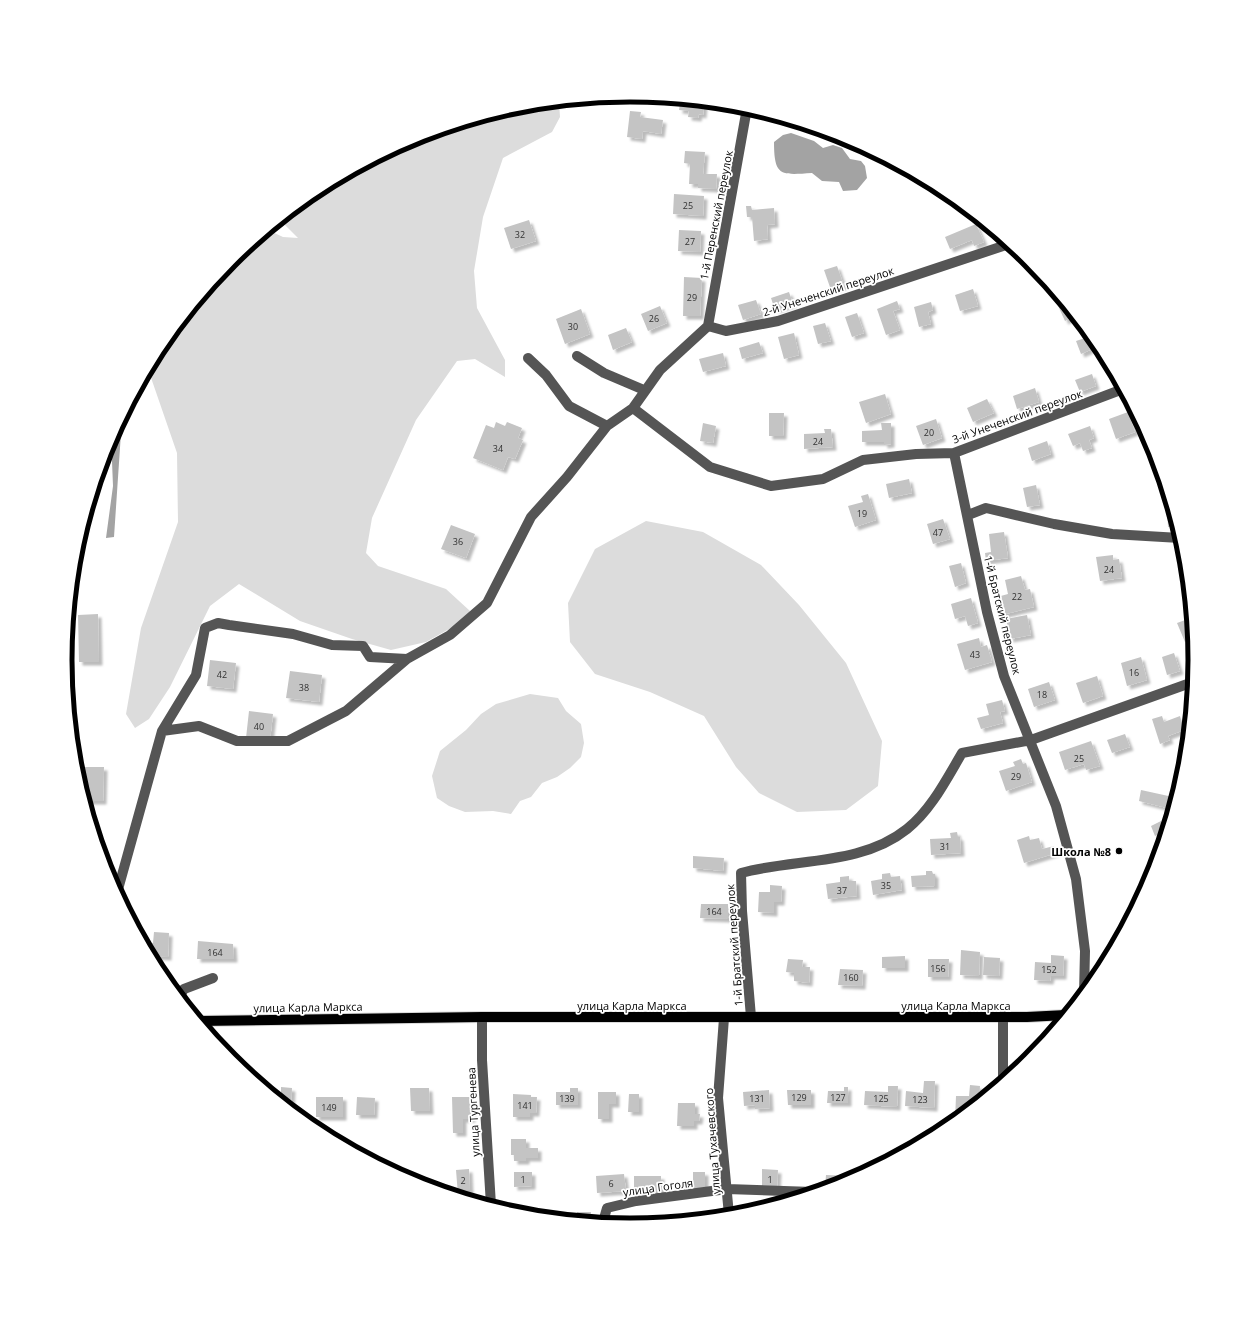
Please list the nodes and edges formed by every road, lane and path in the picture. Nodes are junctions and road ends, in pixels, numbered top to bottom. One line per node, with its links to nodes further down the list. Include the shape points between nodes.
1 (746, 115): 3 (street, 1-й Перенский переулок)
2 (1004, 246): 3 (street, 2-й Унеченский переулок, via 778,321 726,331)
3 (708, 326): 6 (street, via 660,370)
4 (577, 356): 6 (street, via 604,373)
5 (528, 358): 9 (street, via 546,375 569,406)
6 (644, 390): 8 (street)
7 (1118, 391): 10 (street, 3-й Унеченский переулок)
8 (633, 408): 9 (street); 10 (street, 3-й Унеченский переулок, via 710,467 771,486 823,479 863,460)
9 (607, 426): 13 (street, via 531,517 487,603 450,635)
10 (954, 453): 11 (street, 1-й Братский переулок)
11 (968, 515): 12 (street, via 986,508 1112,534); 16 (street, 1-й Братский переулок, via 987,612 1004,676)
12 (1174, 538)
13 (407, 659): 15 (street, via 346,711 288,741 237,742 199,726); 15 (street, via 370,657 363,646 332,645 293,634 218,624 205,628 196,675)
14 (1187, 684): 16 (street, 1-й Братский переулок)
15 (162, 731): 17 (street)
16 (1031, 740): 19 (street, 1-й Братский переулок, via 1056,806 1076,878 1085,951); 24 (street, 1-й Братский переулок, via 962,754 932,802 907,829 888,842 855,854 763,867 741,873)
17 (119, 885)
18 (213, 978): 20 (street, via 184,989)
19 (1084, 984)
20 (182, 993)
21 (1061, 1015): 22 (main road, улица Карла Маркса)
22 (1002, 1016): 24 (main road, улица Карла Маркса); 27 (street)
23 (482, 1017): 25 (main road, улица Карла Маркса); 26 (main road, улица Карла Маркса); 30 (street, улица Тургенева)
24 (750, 1017): 25 (main road, улица Карла Маркса)
25 (724, 1018): 28 (street, улица Тухачевского, via 718,1098)
26 (204, 1021)
27 (1003, 1075)
28 (727, 1189): 29 (street); 31 (street, улица Тухачевского); 32 (street, улица Гоголя, via 636,1201 607,1208)
29 (798, 1191)
30 (491, 1200)
31 (729, 1209)
32 (604, 1217)

